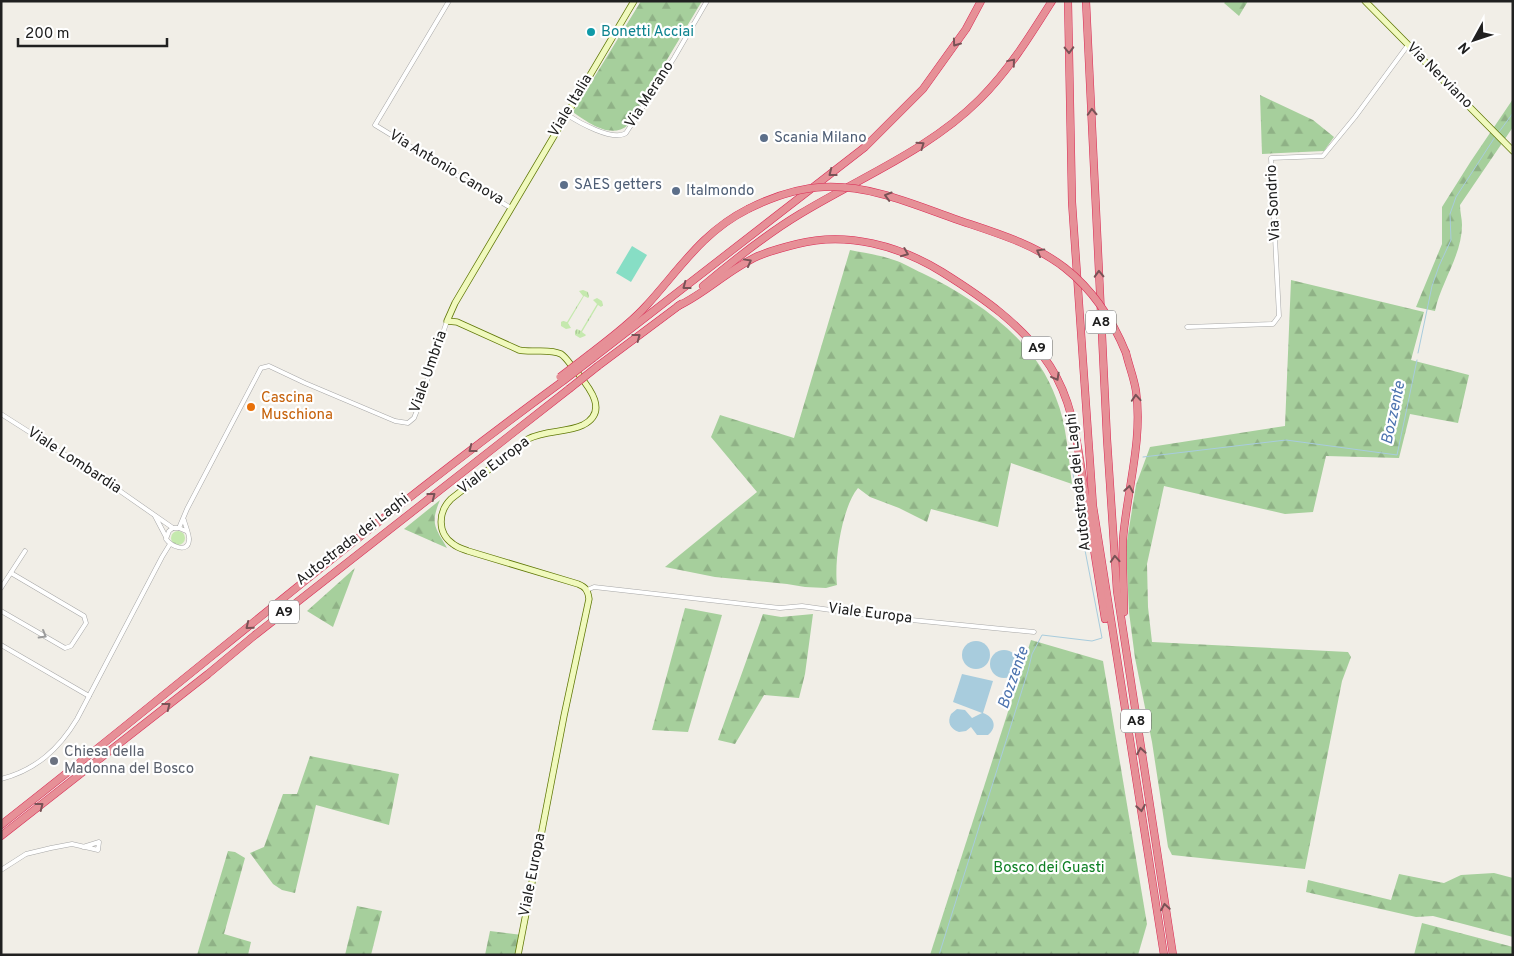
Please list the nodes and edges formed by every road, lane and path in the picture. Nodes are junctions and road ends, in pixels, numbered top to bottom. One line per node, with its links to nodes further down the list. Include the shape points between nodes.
1 (448, 1): 12 (street, Via Antonio Canova, via 375,125)
2 (633, 1): 10 (street, Viale Italia)
3 (707, 1): 10 (street, Via Merano, via 626,133 614,135 586,127)
4 (980, 1): 16 (highway, A9, one-way to 16, via 966,29 923,89 865,147)
5 (1052, 1): 13 (highway, A9, one-way to 5, via 773,231 914,150 954,122 980,99 1019,54)
6 (1068, 1): 35 (highway, Autostrada dei Laghi / A8, one-way to 35, via 1072,202 1093,506)
7 (1086, 1): 32 (highway, Autostrada dei Laghi / A8, one-way to 7, via 1117,590 1107,439)
8 (1365, 1): 9 (street, Via Nerviano)
9 (1408, 45): 11 (street, Via Nerviano); 15 (street, Via Sondrio, via 1323,156 1271,158 1278,297 1278,316 1272,324)
10 (566, 114): 12 (street, Viale Italia)
11 (1513, 151)
12 (510, 209): 14 (street, Viale Umbria, via 454,303)
13 (678, 306): 35 (highway, A9, one-way to 35, via 758,256 828,239 886,246 929,264 1016,325 1050,366 1072,415 1123,720); 38 (highway, Autostrada dei Laghi / A9, one-way to 13, bridge)
14 (447, 321): 19 (street, Viale Umbria, via 416,413 408,423 395,421 264,366 258,372); 29 (street, Viale Europa, via 457,322 519,350 562,355 590,389 596,408 583,425 528,439 451,499 442,511 444,533 458,547 578,584)
15 (1188, 326)
16 (592, 356): 32 (highway, A9, one-way to 16, bridge, via 1123,541 1136,443 1136,390 1126,353 1107,316 1079,280 1053,260 1011,238 898,199 853,188 822,187 791,192 748,209 724,223 697,246 645,307); 37 (highway, Autostrada dei Laghi / A9, one-way to 37, bridge, via 346,548)
17 (1, 414): 18 (street, Viale Lombardia)
18 (146, 508): 20 (street); 23 (street, via 158,520)
19 (184, 520): 21 (street); 22 (street)
20 (173, 528): 21 (street); 23 (street)
21 (179, 528): 22 (street)
22 (186, 531): 24 (street, via 189,541 185,547)
23 (166, 538): 24 (street); 26 (street)
24 (170, 544): 26 (street)
25 (25, 551): 27 (street)
26 (162, 557): 34 (street)
27 (11, 573): 28 (street); 30 (street, one-way to 27, via 65,648 71,646 86,623 84,616)
28 (1, 588)
29 (587, 590): 31 (street, Viale Europa, via 594,587 780,608 802,606); 41 (street, Viale Europa, via 589,599)
30 (1, 611)
31 (1034, 632)
32 (1124, 642): 43 (highway, Autostrada dei Laghi / A8, one-way to 32)
33 (1, 645): 34 (street)
34 (90, 696): 36 (street, via 72,728 53,751 26,770)
35 (1130, 743): 42 (highway, Autostrada dei Laghi / A8, one-way to 42)
36 (1, 779)
37 (1, 825)
38 (1, 836)
39 (83, 847): 40 (street, via 72,844 26,854)
40 (1, 870)
41 (518, 955)
42 (1164, 955)
43 (1173, 955)

